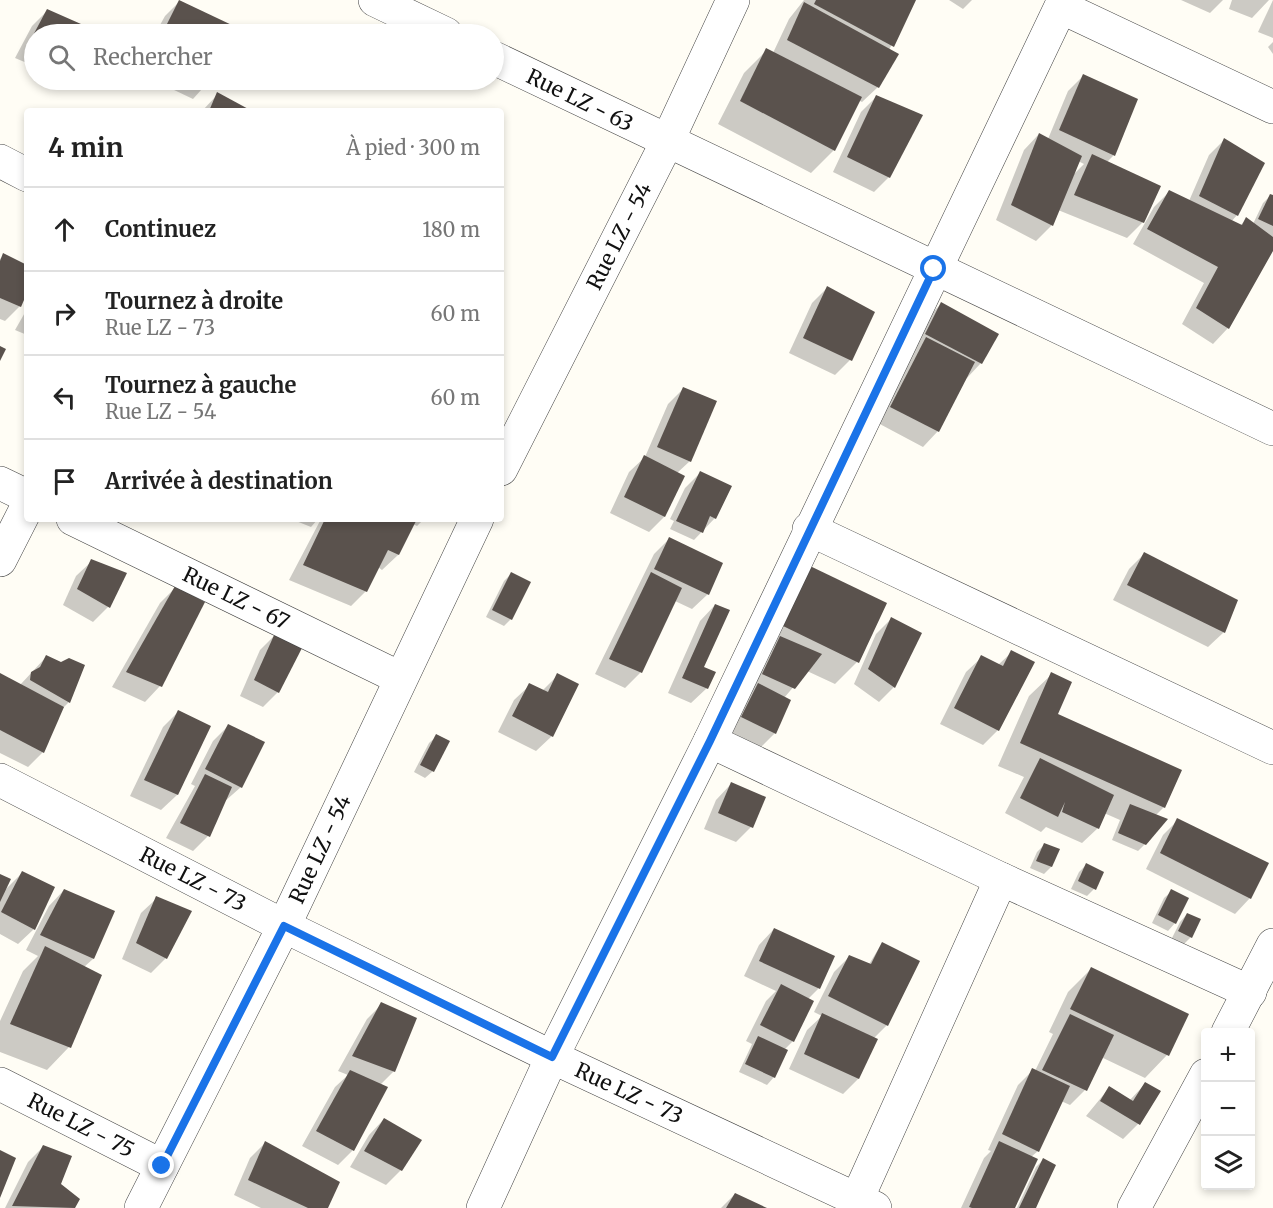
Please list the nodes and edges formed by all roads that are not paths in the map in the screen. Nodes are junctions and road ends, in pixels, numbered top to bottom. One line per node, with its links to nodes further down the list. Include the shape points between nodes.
1 (375, 0): 4 (street)
2 (733, 0): 7 (street, Rue LZ - 54)
3 (1062, 3): 6 (street); 10 (street)
4 (425, 24)
5 (504, 63): 7 (street, Rue LZ - 63)
6 (1273, 107)
7 (667, 142): 10 (street, Rue LZ - 63); 11 (street, Rue LZ - 54)
8 (0, 161): 9 (street)
9 (24, 173)
10 (934, 269): 12 (street, Rue LZ - 63); 19 (street)
11 (513, 414): 13 (street, Rue LZ - 54)
12 (1273, 429)
13 (504, 455)
14 (0, 483): 15 (street)
15 (24, 495)
16 (24, 513): 20 (street)
17 (79, 522): 21 (street, Rue LZ - 67)
18 (476, 522): 21 (street, Rue LZ - 54)
19 (809, 529): 22 (street); 23 (street)
20 (0, 560)
21 (400, 678): 26 (street, Rue LZ - 54)
22 (710, 741): 25 (street); 30 (street)
23 (1273, 747)
24 (0, 780): 26 (street, Rue LZ - 73)
25 (1001, 879): 28 (street); 34 (street)
26 (284, 926): 30 (street, Rue LZ - 73); 33 (street, Rue LZ - 54)
27 (1273, 945): 28 (street)
28 (1250, 992): 29 (street)
29 (1230, 1028)
30 (552, 1057): 34 (street, Rue LZ - 73); 36 (street)
31 (1202, 1082): 37 (street)
32 (0, 1084): 33 (street, Rue LZ - 75)
33 (162, 1166): 35 (street, Rue LZ - 54)
34 (862, 1205)
35 (141, 1208)
36 (483, 1208)
37 (1134, 1208)

